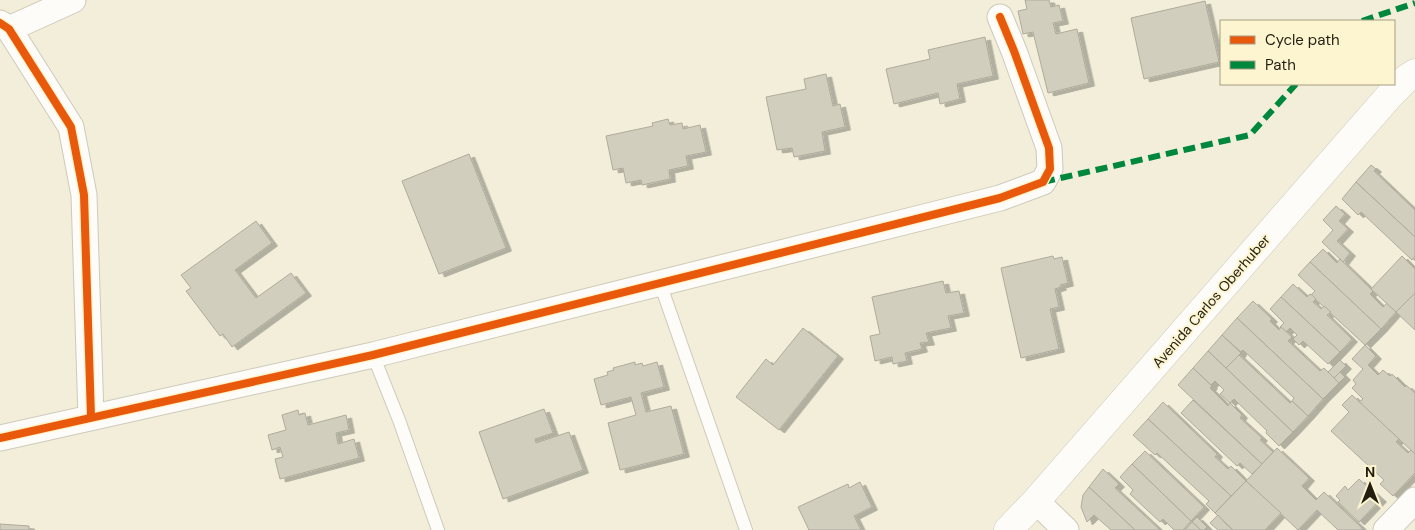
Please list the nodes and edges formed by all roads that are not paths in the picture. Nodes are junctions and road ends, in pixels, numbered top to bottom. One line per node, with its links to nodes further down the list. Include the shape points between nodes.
1 (73, 0): 3 (street)
2 (1000, 17): 5 (street, via 1049,148 1050,169 1043,182 1000,198)
3 (5, 26): 7 (street, via 71,127 84,195)
4 (1415, 73): 10 (main road, Avenida Carlos Oberhuber, via 1390,95)
5 (660, 282): 6 (street); 12 (lane)
6 (373, 355): 7 (street); 11 (lane)
7 (91, 417): 8 (street)
8 (0, 438)
9 (1415, 500): 15 (street)
10 (1036, 501): 13 (main road, Avenida Carlos Oberhuber); 14 (street)
11 (438, 530)
12 (746, 530)
13 (1008, 530)
14 (1066, 530)
15 (1386, 530)

